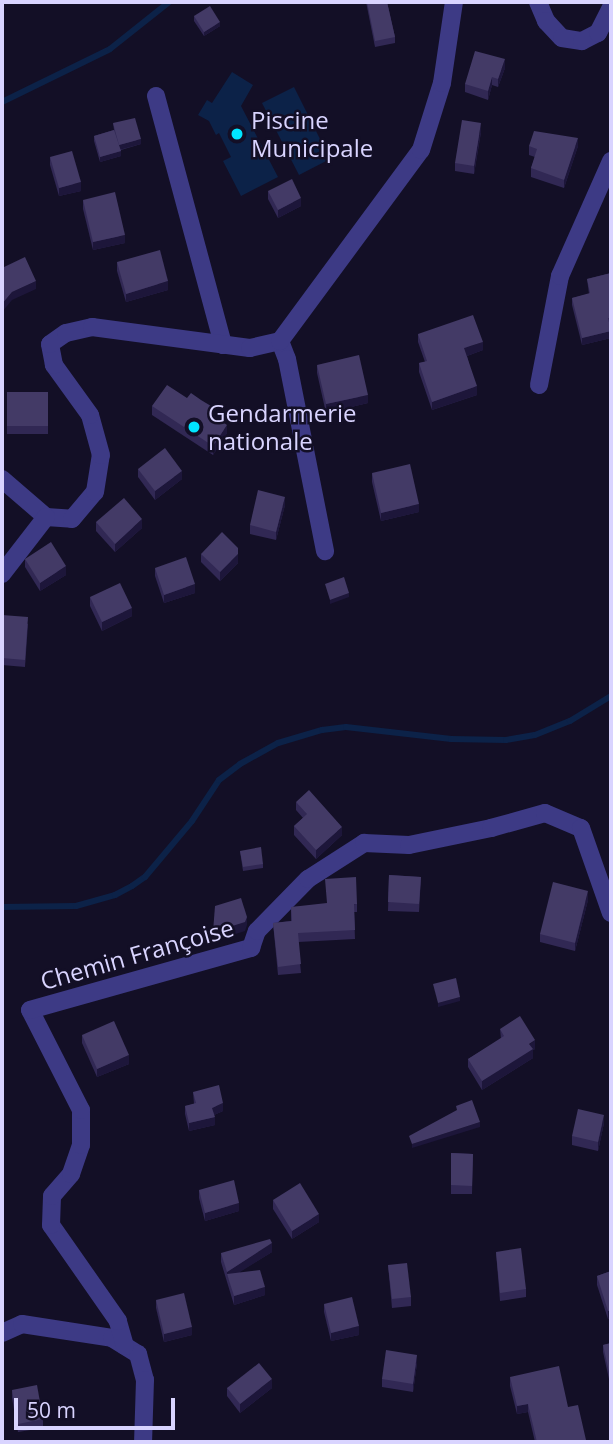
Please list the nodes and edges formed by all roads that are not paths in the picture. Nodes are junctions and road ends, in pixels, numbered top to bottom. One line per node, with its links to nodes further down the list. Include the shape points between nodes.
1 (454, 2): 6 (street, via 442,83 421,150)
2 (538, 2): 3 (street, via 546,21 562,38 582,41 598,33)
3 (611, 7)
4 (156, 96): 7 (street)
5 (611, 161): 8 (street, via 561,276)
6 (280, 341): 7 (street, via 250,348); 11 (street)
7 (223, 345): 10 (street, via 92,327 66,333 50,344 54,365 90,415 102,455 95,492 72,519)
8 (539, 385)
9 (2, 479): 10 (street)
10 (46, 517): 12 (street)
11 (325, 551)
12 (2, 574)
13 (611, 913): 15 (street, Chemin Françoise, via 581,828 545,813 409,845 364,843 308,879 257,930 251,948 30,1010 81,1110 81,1145 71,1174 52,1196 51,1225 118,1321)
14 (2, 1333): 15 (street, via 22,1324 112,1338)
15 (125, 1346): 16 (street, via 138,1354 145,1380)
16 (143, 1442)

